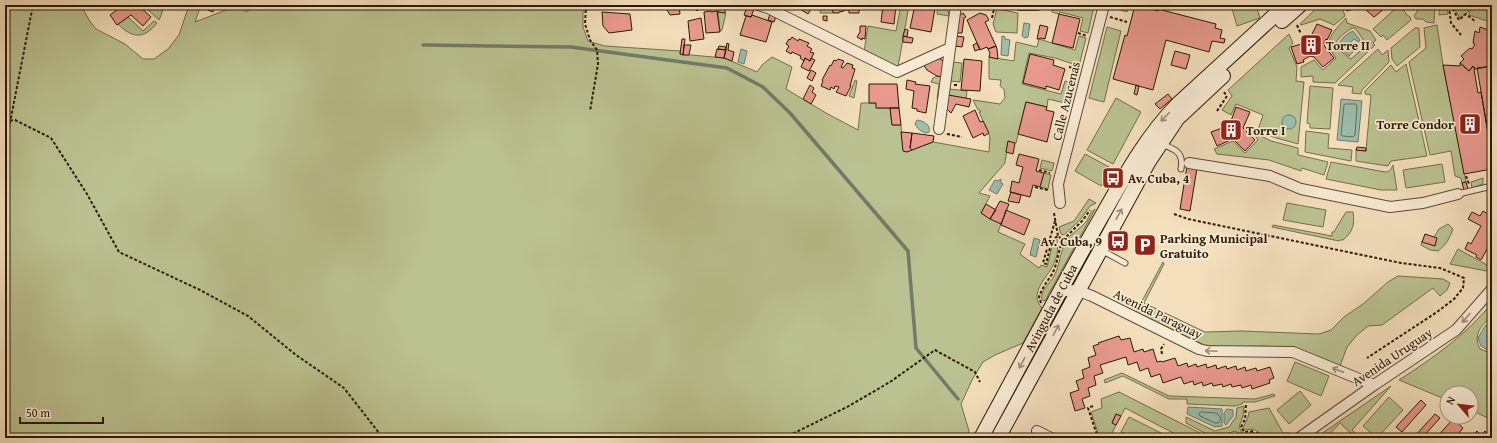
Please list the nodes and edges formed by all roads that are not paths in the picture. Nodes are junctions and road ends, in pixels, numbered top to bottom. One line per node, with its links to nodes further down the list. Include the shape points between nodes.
1 (758, 5): 8 (street, via 898,72)
2 (956, 5): 8 (street)
3 (1020, 5): 4 (street)
4 (1037, 5)
5 (1286, 5): 20 (main road, Avinguda de Cuba, one-way to 20, via 1160,122 1139,151)
6 (1300, 5): 10 (main road, Avinguda de Cuba, via 1182,114)
7 (1103, 10): 14 (street, Calle Azucenas, via 1058,184)
8 (950, 48): 9 (street)
9 (939, 129)
10 (1160, 144): 11 (lane, via 1180,153); 15 (main road, Avinguda de Cuba, one-way to 10)
11 (1185, 166): 13 (street, via 1270,176 1301,189 1390,207 1423,203)
12 (1491, 184): 13 (lane)
13 (1458, 194)
14 (1060, 204)
15 (1099, 249): 16 (lane); 17 (main road, Avinguda de Cuba)
16 (1124, 263)
17 (1087, 271): 19 (main road, Avinguda de Cuba); 21 (street, via 1087,288)
18 (1492, 289): 22 (street, Avenida Uruguay, one-way to 22, via 1456,330)
19 (1077, 290): 20 (street, via 1068,289); 21 (street, Avenida Paraguay); 25 (main road, Avinguda de Cuba, one-way to 19)
20 (1058, 294): 24 (main road, Avinguda de Cuba, one-way to 24)
21 (1092, 296): 22 (street, Avenida Paraguay, one-way to 21, via 1293,352 1199,349)
22 (1374, 385): 27 (street, Avenida Uruguay)
23 (1037, 431): 26 (street)
24 (981, 438)
25 (998, 438)
26 (1050, 438)
27 (1299, 438)

